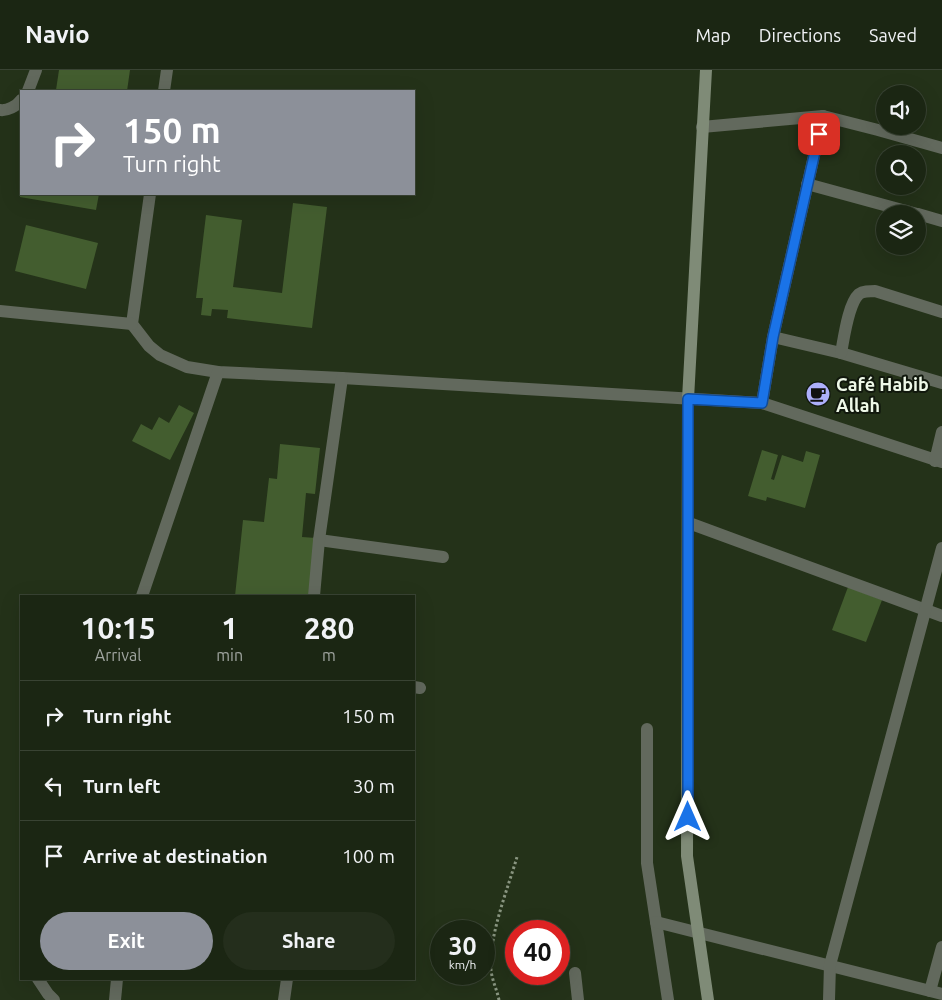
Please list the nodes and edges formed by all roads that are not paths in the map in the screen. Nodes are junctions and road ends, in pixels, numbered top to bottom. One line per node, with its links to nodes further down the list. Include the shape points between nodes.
1 (36, 70): 4 (street)
2 (167, 70): 5 (street)
3 (706, 70): 9 (street)
4 (28, 90)
5 (164, 90)
6 (20, 101): 7 (street, via 4,111)
7 (0, 110)
8 (823, 116): 9 (street); 10 (street); 11 (street)
9 (702, 127): 24 (street)
10 (942, 148)
11 (807, 184): 13 (street); 19 (street)
12 (150, 195): 18 (street)
13 (884, 205)
14 (926, 216): 15 (street)
15 (942, 220)
16 (0, 311): 18 (street)
17 (942, 312): 20 (street, via 874,291 864,291 858,295 851,309)
18 (132, 324): 21 (street, via 160,356 187,367)
19 (773, 337): 20 (street); 25 (street)
20 (841, 353): 23 (street)
21 (218, 372): 22 (street); 32 (street)
22 (342, 378): 24 (street); 29 (street)
23 (942, 383)
24 (688, 399): 25 (street); 28 (street)
25 (762, 403): 27 (street)
26 (942, 432): 27 (street)
27 (939, 462)
28 (689, 523): 34 (street); 38 (street, via 687,856)
29 (319, 540): 31 (street); 33 (street)
30 (942, 548): 34 (street)
31 (443, 558)
32 (142, 595)
33 (314, 595)
34 (925, 611): 35 (street); 40 (street)
35 (942, 616)
36 (648, 729): 37 (street, via 647,863)
37 (656, 922): 38 (street); 50 (street)
38 (698, 932): 40 (street); 51 (street)
39 (942, 947): 45 (street)
40 (830, 965): 45 (street); 52 (street)
41 (575, 973): 49 (street)
42 (39, 980): 46 (street)
43 (117, 980): 47 (street)
44 (287, 980): 48 (street)
45 (936, 993)
46 (54, 1000)
47 (115, 1000)
48 (284, 1000)
49 (578, 1000)
50 (668, 1000)
51 (708, 1000)
52 (829, 1000)

